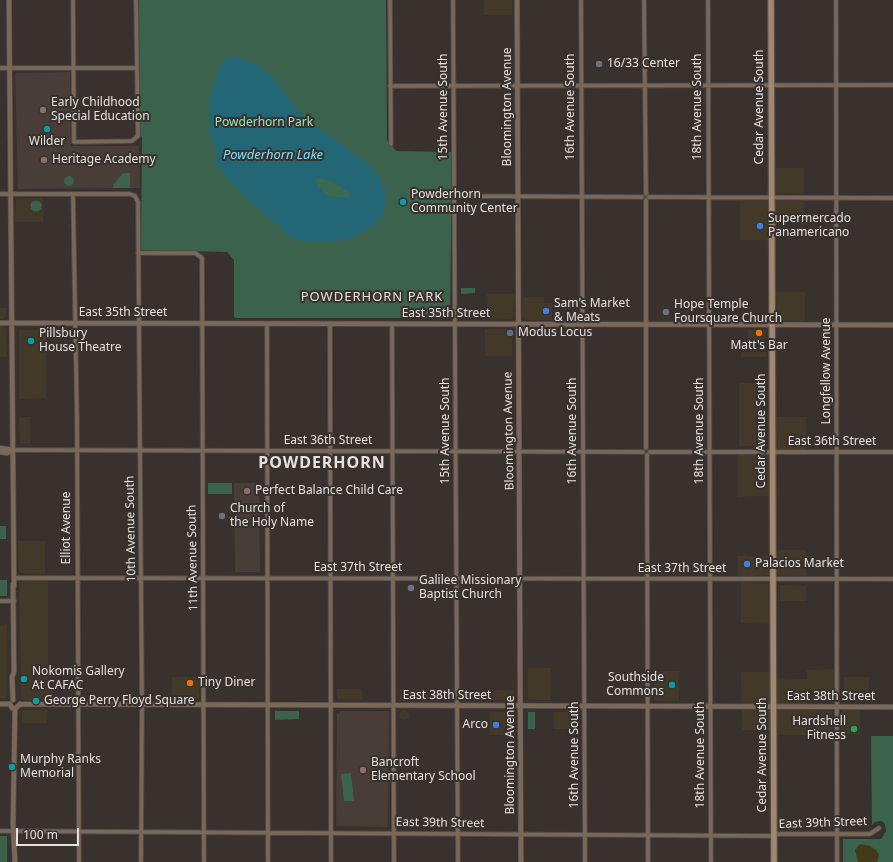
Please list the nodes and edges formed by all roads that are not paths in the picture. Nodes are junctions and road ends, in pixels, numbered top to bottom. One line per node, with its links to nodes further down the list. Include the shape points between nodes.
1 (9, 0): 13 (street)
2 (73, 0): 14 (street)
3 (136, 0): 15 (street)
4 (390, 0): 19 (street)
5 (453, 0): 20 (street, 15th Avenue South)
6 (517, 0): 21 (street, Bloomington Avenue)
7 (581, 0): 22 (street, 16th Avenue South)
8 (644, 0): 23 (street)
9 (708, 0): 24 (street, 18th Avenue South)
10 (771, 0): 16 (main road, Cedar Avenue South)
11 (836, 0): 17 (street, Longfellow Avenue)
12 (0, 68): 13 (street)
13 (10, 68): 14 (street); 27 (street)
14 (73, 68): 15 (street); 15 (street, via 74,142 136,140)
15 (137, 68)
16 (771, 85): 17 (street); 24 (street); 35 (main road, Cedar Avenue South)
17 (836, 85): 18 (street); 36 (street, Longfellow Avenue)
18 (893, 85)
19 (390, 86): 20 (street); 25 (street)
20 (454, 86): 21 (street); 30 (street, 15th Avenue South)
21 (518, 86): 22 (street); 31 (street, Bloomington Avenue)
22 (581, 86): 23 (street); 32 (street, 16th Avenue South)
23 (644, 86): 24 (street); 29 (street)
24 (708, 86): 34 (street, 18th Avenue South)
25 (391, 144)
26 (0, 194): 27 (street)
27 (10, 194): 28 (street); 41 (street)
28 (73, 194): 39 (street, 10th Avenue South, via 135,196 138,202); 42 (street, Elliot Avenue)
29 (646, 194): 33 (street); 38 (street)
30 (454, 196): 31 (street); 48 (street, 15th Avenue South)
31 (518, 197): 32 (street); 49 (street, Bloomington Avenue)
32 (582, 197): 33 (street); 50 (street, 16th Avenue South)
33 (642, 197): 38 (street)
34 (709, 197): 35 (street); 38 (street); 52 (street, 18th Avenue South)
35 (772, 198): 36 (street); 53 (main road, Cedar Avenue South)
36 (837, 198): 37 (street); 54 (street, Longfellow Avenue)
37 (893, 198)
38 (647, 199): 51 (street)
39 (138, 253): 43 (street, 10th Avenue South); 44 (street, 11th Avenue South, via 195,253 202,258)
40 (0, 323): 41 (street, East 35th Street)
41 (12, 323): 42 (street, East 35th Street); 58 (street)
42 (75, 323): 43 (street, East 35th Street); 59 (street, Elliot Avenue)
43 (139, 323): 44 (street, East 35th Street); 60 (street, 10th Avenue South)
44 (202, 324): 45 (street, East 35th Street); 61 (street, 11th Avenue South)
45 (267, 324): 46 (street, East 35th Street); 62 (street)
46 (330, 324): 47 (street, East 35th Street); 67 (street)
47 (392, 324): 48 (street, East 35th Street); 63 (street)
48 (456, 324): 49 (street, East 35th Street); 64 (street, 15th Avenue South)
49 (519, 324): 50 (street, East 35th Street); 68 (street, Bloomington Avenue)
50 (583, 324): 51 (street, East 35th Street); 65 (street, 16th Avenue South)
51 (646, 324): 52 (street, East 35th Street); 57 (street)
52 (709, 324): 53 (street, East 35th Street); 71 (street, 18th Avenue South)
53 (772, 325): 54 (street, East 35th Street); 72 (main road, Cedar Avenue South)
54 (837, 325): 55 (street, East 35th Street); 73 (street, Longfellow Avenue)
55 (893, 325)
56 (0, 448): 58 (street, East 36th Street)
57 (646, 448): 69 (street); 70 (street)
58 (13, 450): 59 (street, East 36th Street); 66 (street, East 36th Street, via 7,453); 90 (street)
59 (77, 450): 60 (street, East 36th Street); 76 (street, Elliot Avenue)
60 (140, 451): 61 (street, East 36th Street); 77 (street, 10th Avenue South)
61 (203, 451): 62 (street, East 36th Street); 78 (street, 11th Avenue South)
62 (267, 451): 67 (street, East 36th Street); 79 (street)
63 (394, 451): 64 (street, East 36th Street); 67 (street, East 36th Street); 81 (street)
64 (457, 451): 68 (street, East 36th Street); 82 (street, 15th Avenue South)
65 (583, 451): 68 (street, East 36th Street); 69 (street, East 36th Street); 84 (street, 16th Avenue South)
66 (0, 452)
67 (330, 452): 80 (street)
68 (520, 452): 83 (street, Bloomington Avenue)
69 (643, 452): 75 (street)
70 (650, 452): 71 (street, East 36th Street); 75 (street)
71 (710, 452): 72 (street, East 36th Street); 85 (street, 18th Avenue South)
72 (773, 452): 73 (street, East 36th Street); 88 (main road, Cedar Avenue South)
73 (837, 452): 74 (street, East 36th Street); 86 (street, Longfellow Avenue)
74 (893, 452)
75 (647, 455): 87 (street)
76 (78, 578): 77 (street, East 37th Street); 90 (street, East 37th Street); 96 (street, Elliot Avenue)
77 (141, 578): 78 (street, East 37th Street); 97 (street, 10th Avenue South)
78 (204, 578): 79 (street, East 37th Street); 98 (street, 11th Avenue South)
79 (268, 578): 80 (street, East 37th Street); 99 (street)
80 (331, 578): 81 (street, East 37th Street); 100 (street)
81 (394, 578): 82 (street, East 37th Street); 101 (street)
82 (457, 579): 83 (street, East 37th Street); 102 (street, 15th Avenue South)
83 (520, 579): 84 (street, East 37th Street); 103 (street, Bloomington Avenue)
84 (584, 579): 87 (street, East 37th Street); 104 (street, 16th Avenue South)
85 (710, 579): 87 (street, East 37th Street); 88 (street, East 37th Street); 106 (street, 18th Avenue South)
86 (838, 579): 88 (street, East 37th Street); 89 (street, East 37th Street); 108 (street, Longfellow Avenue)
87 (647, 580): 105 (street)
88 (773, 580): 107 (main road, Cedar Avenue South)
89 (893, 580)
90 (14, 582): 92 (street)
91 (0, 601): 92 (street)
92 (14, 601): 93 (street)
93 (11, 702): 94 (street); 95 (street, via 18,700); 110 (street, via 12,708)
94 (0, 704)
95 (20, 704): 96 (street, East 38th Street); 110 (street)
96 (78, 704): 97 (street, East 38th Street); 114 (street, Elliot Avenue)
97 (142, 705): 98 (street, East 38th Street); 115 (street, 10th Avenue South)
98 (204, 705): 99 (street, East 38th Street); 116 (street, 11th Avenue South)
99 (268, 705): 100 (street, East 38th Street); 117 (street)
100 (331, 706): 101 (street, East 38th Street); 118 (street)
101 (394, 706): 102 (street, East 38th Street); 119 (street)
102 (458, 706): 103 (street, East 38th Street); 120 (street, 15th Avenue South)
103 (521, 706): 104 (street, East 38th Street); 122 (street, Bloomington Avenue)
104 (584, 706): 105 (street, East 38th Street); 125 (street, 16th Avenue South)
105 (648, 707): 106 (street, East 38th Street); 123 (street)
106 (711, 707): 107 (street, East 38th Street); 126 (street, 18th Avenue South)
107 (774, 707): 108 (street, East 38th Street); 124 (main road, Cedar Avenue South)
108 (838, 707): 109 (street, East 38th Street); 121 (street, Longfellow Avenue)
109 (893, 707)
110 (15, 709): 112 (street)
111 (879, 828): 121 (street, East 39th Street, via 870,834)
112 (15, 831): 113 (street, East 39th Street); 114 (street, East 39th Street); 127 (street)
113 (0, 832)
114 (79, 832): 115 (street, East 39th Street); 128 (street, Elliot Avenue)
115 (141, 832): 116 (street, East 39th Street); 129 (street, 10th Avenue South)
116 (205, 832): 117 (street, East 39th Street); 130 (street, 11th Avenue South)
117 (268, 832): 118 (street, East 39th Street); 131 (street)
118 (331, 833): 119 (street, East 39th Street); 132 (street)
119 (394, 833): 120 (street, East 39th Street); 133 (street)
120 (458, 833): 122 (street, East 39th Street); 134 (street, 15th Avenue South)
121 (837, 834): 124 (street, East 39th Street); 140 (street, Longfellow Avenue)
122 (521, 835): 125 (street, East 39th Street); 135 (street, Bloomington Avenue)
123 (648, 835): 125 (street, East 39th Street); 126 (street, East 39th Street); 137 (street)
124 (774, 835): 126 (street, East 39th Street); 139 (main road, Cedar Avenue South)
125 (584, 836): 136 (street, 16th Avenue South)
126 (711, 836): 138 (street, 18th Avenue South)
127 (15, 862)
128 (79, 862)
129 (141, 862)
130 (204, 862)
131 (268, 862)
132 (331, 862)
133 (394, 862)
134 (458, 862)
135 (521, 862)
136 (585, 862)
137 (648, 862)
138 (711, 862)
139 (774, 862)
140 (837, 862)

